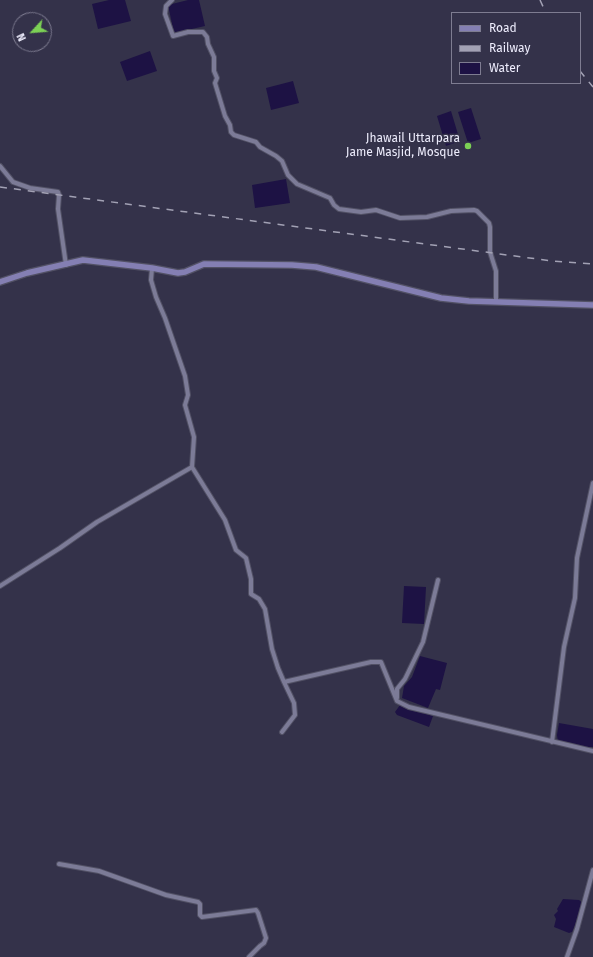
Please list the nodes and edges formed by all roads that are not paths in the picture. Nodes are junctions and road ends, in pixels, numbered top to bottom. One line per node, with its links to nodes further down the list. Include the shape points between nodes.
1 (172, 0): 6 (street, via 166,6 165,14 173,36 203,32 207,38 214,57 217,78 215,83 234,135 254,141 276,156 297,184 330,198 339,209 361,212 376,210 400,218 427,218 451,211 477,211 490,227 490,252 496,271)
2 (0, 166): 3 (street, via 13,182 30,188 58,192)
3 (66, 265): 4 (main road, via 83,260); 5 (main road)
4 (152, 268): 6 (main road, via 178,273 204,264 316,267 441,298); 8 (street, via 151,280 156,297 185,376 188,395 185,405 194,437)
5 (0, 282)
6 (496, 302): 7 (main road)
7 (593, 305)
8 (192, 467): 11 (street, via 97,522); 12 (street, via 225,520 236,550 246,558 251,579 251,594 259,599 265,609 274,655)
9 (593, 483): 15 (street, via 577,558 575,598 564,647)
10 (438, 580): 13 (street, via 423,642 405,679 397,689)
11 (0, 586)
12 (284, 682): 13 (street, via 371,662 381,662); 14 (street, via 294,703 295,715)
13 (397, 701): 15 (street, via 409,707)
14 (282, 732)
15 (552, 742): 16 (street)
16 (593, 751)
17 (59, 864): 19 (street, via 99,871 166,895 198,902 202,917 256,910 266,938)
18 (593, 870): 20 (street)
19 (249, 957)
20 (568, 957)

